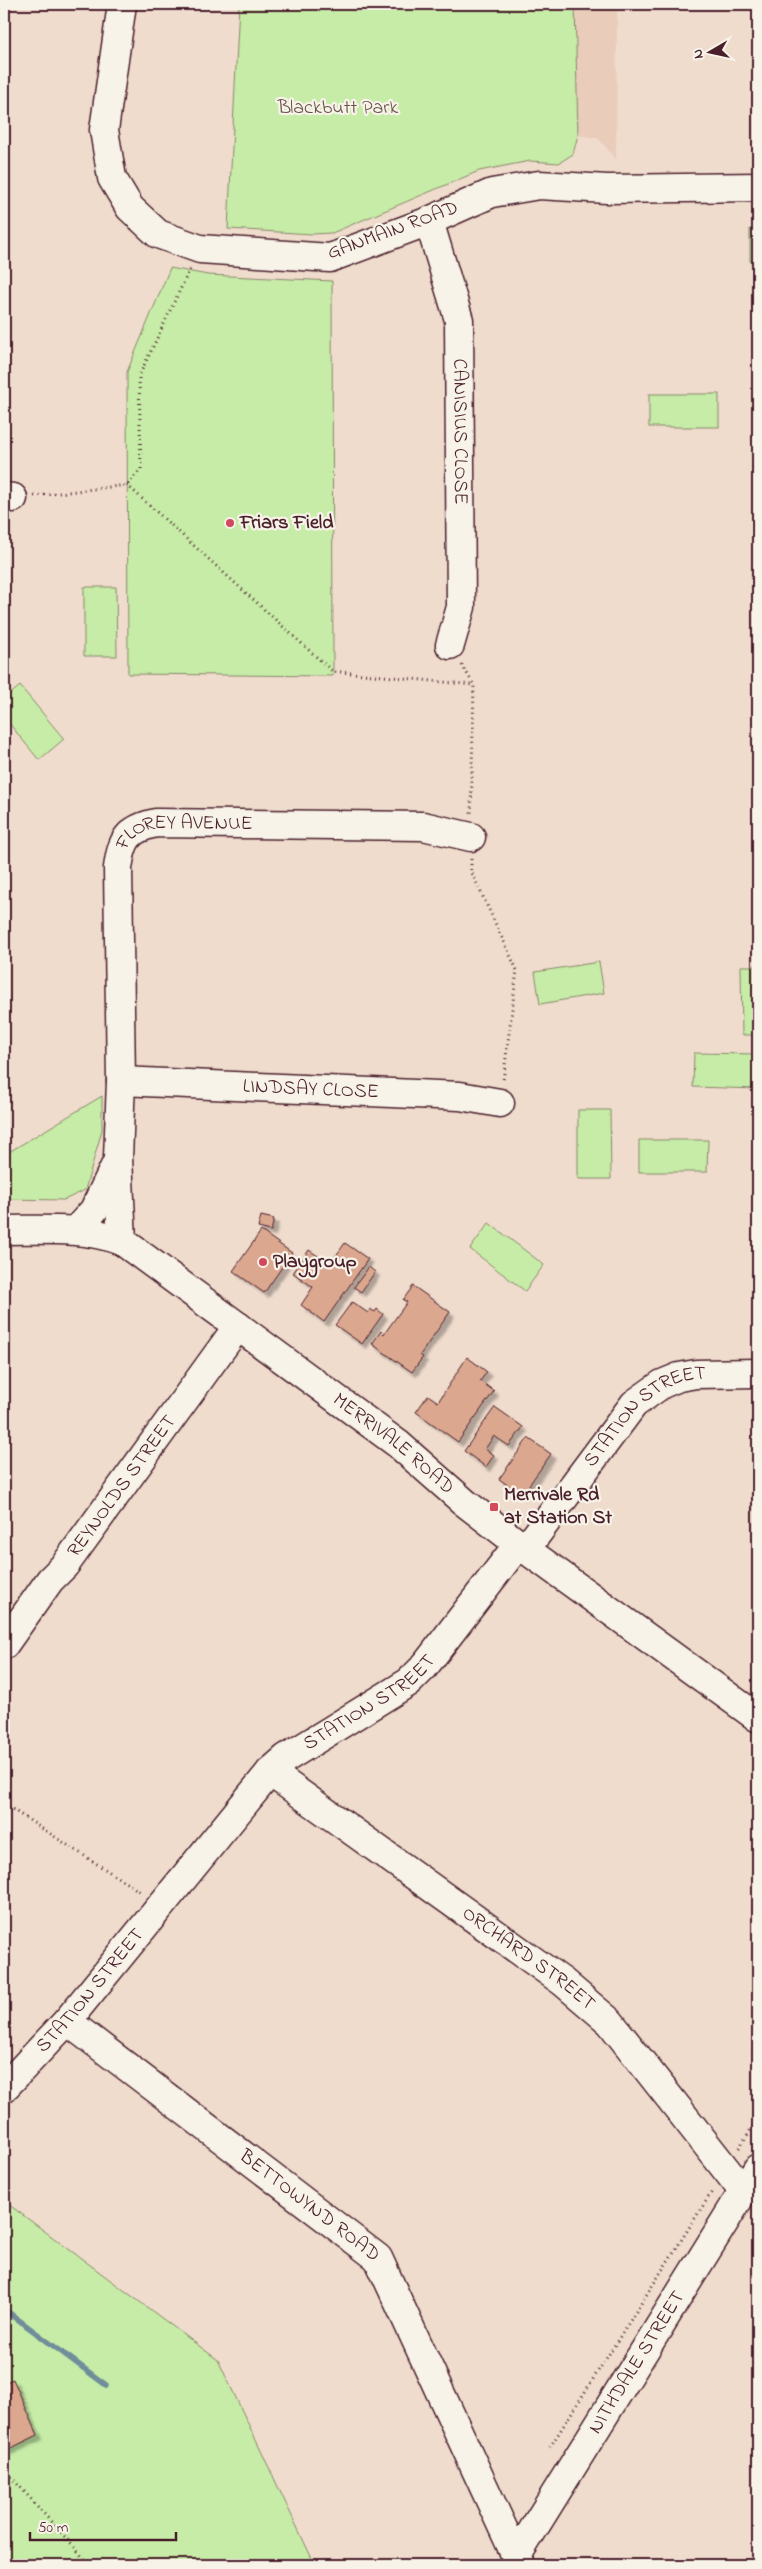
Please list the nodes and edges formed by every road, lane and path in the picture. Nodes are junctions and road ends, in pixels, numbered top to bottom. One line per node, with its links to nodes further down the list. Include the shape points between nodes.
1 (122, 4): 4 (street, GANMAIN ROAD, via 104,130 112,178 130,208 158,234)
2 (758, 187): 3 (street, GANMAIN ROAD, via 607,189 539,185 492,193)
3 (430, 220): 4 (street, GANMAIN ROAD, via 330,258); 7 (street, CANISIUS CLOSE, via 459,320 461,606)
4 (200, 250): 5 (path, via 139,376 140,469)
5 (127, 485): 6 (path); 8 (path, via 332,671)
6 (8, 497)
7 (450, 645): 8 (path)
8 (474, 685): 9 (path)
9 (471, 837): 10 (street, FLOREY AVENUE, via 423,826 156,823 132,832 122,845 118,868); 11 (path, via 471,871 518,970)
10 (122, 1081): 11 (street, LINDSAY CLOSE, via 460,1096); 12 (street, FLOREY AVENUE)
11 (500, 1103)
12 (118, 1158): 14 (street, FLOREY AVENUE, via 94,1210); 15 (street, FLOREY AVENUE)
13 (4, 1230): 14 (street, MERRIVALE ROAD)
14 (76, 1230): 15 (street, MERRIVALE ROAD, via 102,1233)
15 (122, 1242): 16 (street, MERRIVALE ROAD)
16 (238, 1326): 18 (street, MERRIVALE ROAD, via 398,1444 464,1502); 19 (street, REYNOLDS STREET)
17 (758, 1373): 18 (street, STATION STREET, via 679,1377 647,1393 634,1404 534,1538)
18 (521, 1546): 20 (street, MERRIVALE ROAD); 21 (street, STATION STREET, via 510,1555 434,1655 408,1682 286,1758)
19 (4, 1645)
20 (758, 1718)
21 (270, 1772): 23 (street, STATION STREET); 27 (street, ORCHARD STREET, via 564,1982 610,2022)
22 (4, 1804): 23 (path)
23 (160, 1905): 24 (street, STATION STREET)
24 (67, 2021): 25 (street, STATION STREET); 32 (street, BETTOWYND ROAD, via 378,2258)
25 (4, 2088)
26 (758, 2118): 27 (path)
27 (726, 2168): 29 (street, ORCHARD STREET); 30 (path)
28 (758, 2168): 29 (street, NITHDALE STREET)
29 (744, 2190): 32 (street, NITHDALE STREET)
30 (550, 2447)
31 (4, 2469): 33 (path)
32 (518, 2561)
33 (90, 2565)

